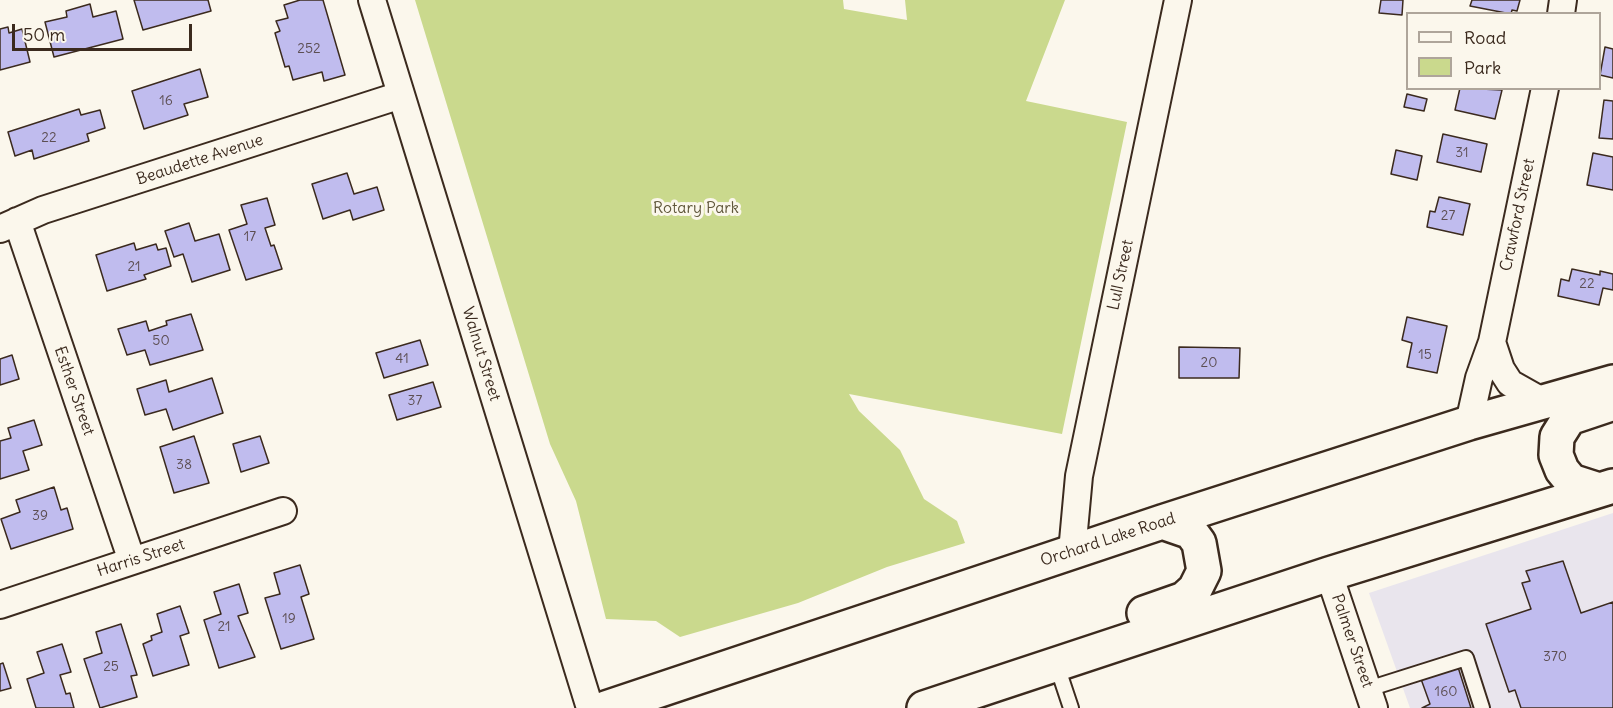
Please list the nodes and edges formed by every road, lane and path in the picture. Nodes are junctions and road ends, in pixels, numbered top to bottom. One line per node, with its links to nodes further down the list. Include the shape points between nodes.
1 (372, 0): 4 (street, Walnut Street)
2 (1178, 0): 14 (street, Lull Street, via 1079,476)
3 (1545, 90): 6 (street, Crawford Street)
4 (401, 95): 5 (street, Beaudette Avenue, via 43,210); 20 (street, Walnut Street)
5 (8, 225): 15 (street, Esther Street)
6 (1492, 342): 8 (street, via 1510,382); 10 (street, Crawford Street)
7 (1613, 382): 8 (main road, Orchard Lake Road)
8 (1542, 401): 10 (main road, Orchard Lake Road)
9 (1613, 403): 11 (main road, via 1569,418 1557,437 1556,455 1571,481)
10 (1469, 423): 13 (main road, Orchard Lake Road)
11 (1606, 488): 16 (main road)
12 (283, 511): 15 (street, Harris Street)
13 (1162, 522): 14 (main road, Orchard Lake Road); 22 (main road, via 1191,532 1203,557 1204,571 1195,589 1184,599 916,689)
14 (1072, 552): 21 (main road, Orchard Lake Road)
15 (132, 561): 17 (street, Harris Street)
16 (1329, 574): 18 (main road); 19 (street, Palmer Street)
17 (0, 605)
18 (1056, 663): 23 (main road); 24 (lane)
19 (1371, 699): 25 (lane, via 1466,658)
20 (590, 708)
21 (606, 708)
22 (899, 708)
23 (924, 708)
24 (1071, 708)
25 (1482, 708)

